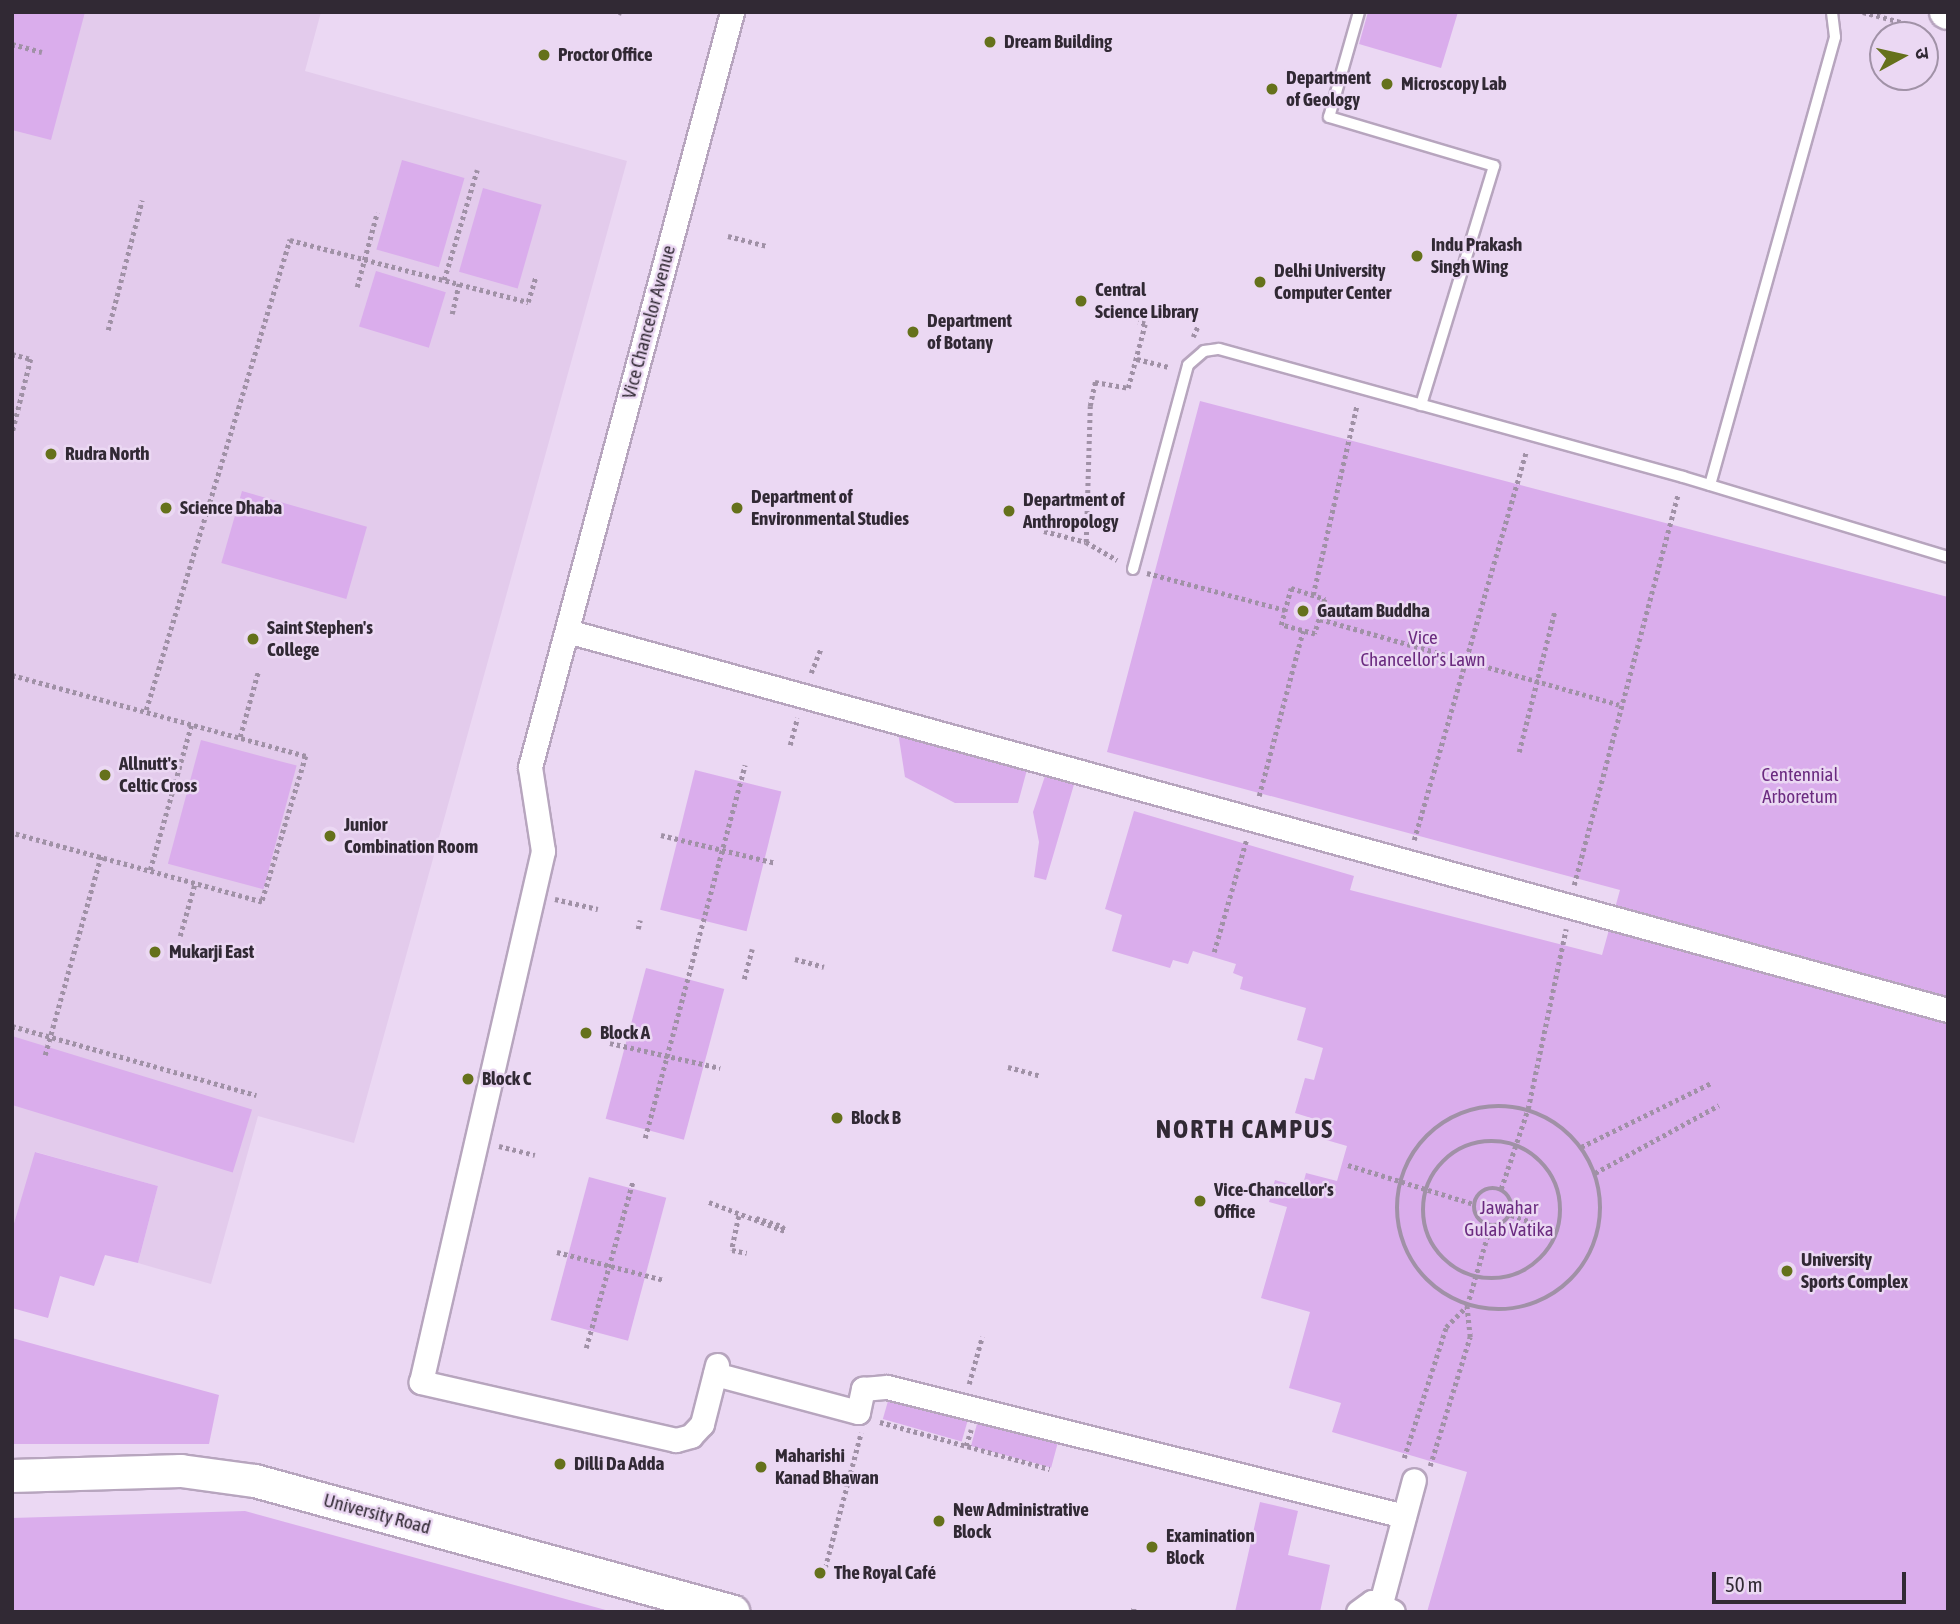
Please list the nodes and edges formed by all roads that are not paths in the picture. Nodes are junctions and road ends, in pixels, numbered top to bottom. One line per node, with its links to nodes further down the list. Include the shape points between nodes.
1 (732, 12): 8 (street, Vice Chancelor Avenue)
2 (1359, 12): 4 (lane, via 1329,117 1494,166)
3 (1832, 12): 5 (lane, via 1835,37)
4 (1422, 405): 5 (lane); 7 (lane, via 1219,349 1204,351 1188,365)
5 (1710, 485): 6 (lane)
6 (1948, 557)
7 (1133, 569)
8 (567, 631): 9 (street); 12 (street, Vice Chancelor Avenue, via 530,767 544,842 421,1382 676,1440 691,1436 702,1424 716,1369 858,1412 863,1389 887,1387)
9 (1948, 1010)
10 (12, 1476): 14 (street, University Road, via 181,1471 255,1481)
11 (1414, 1480): 12 (street)
12 (1404, 1516): 13 (street)
13 (1387, 1607): 15 (street, via 1365,1605)
14 (733, 1612)
15 (1358, 1612)

